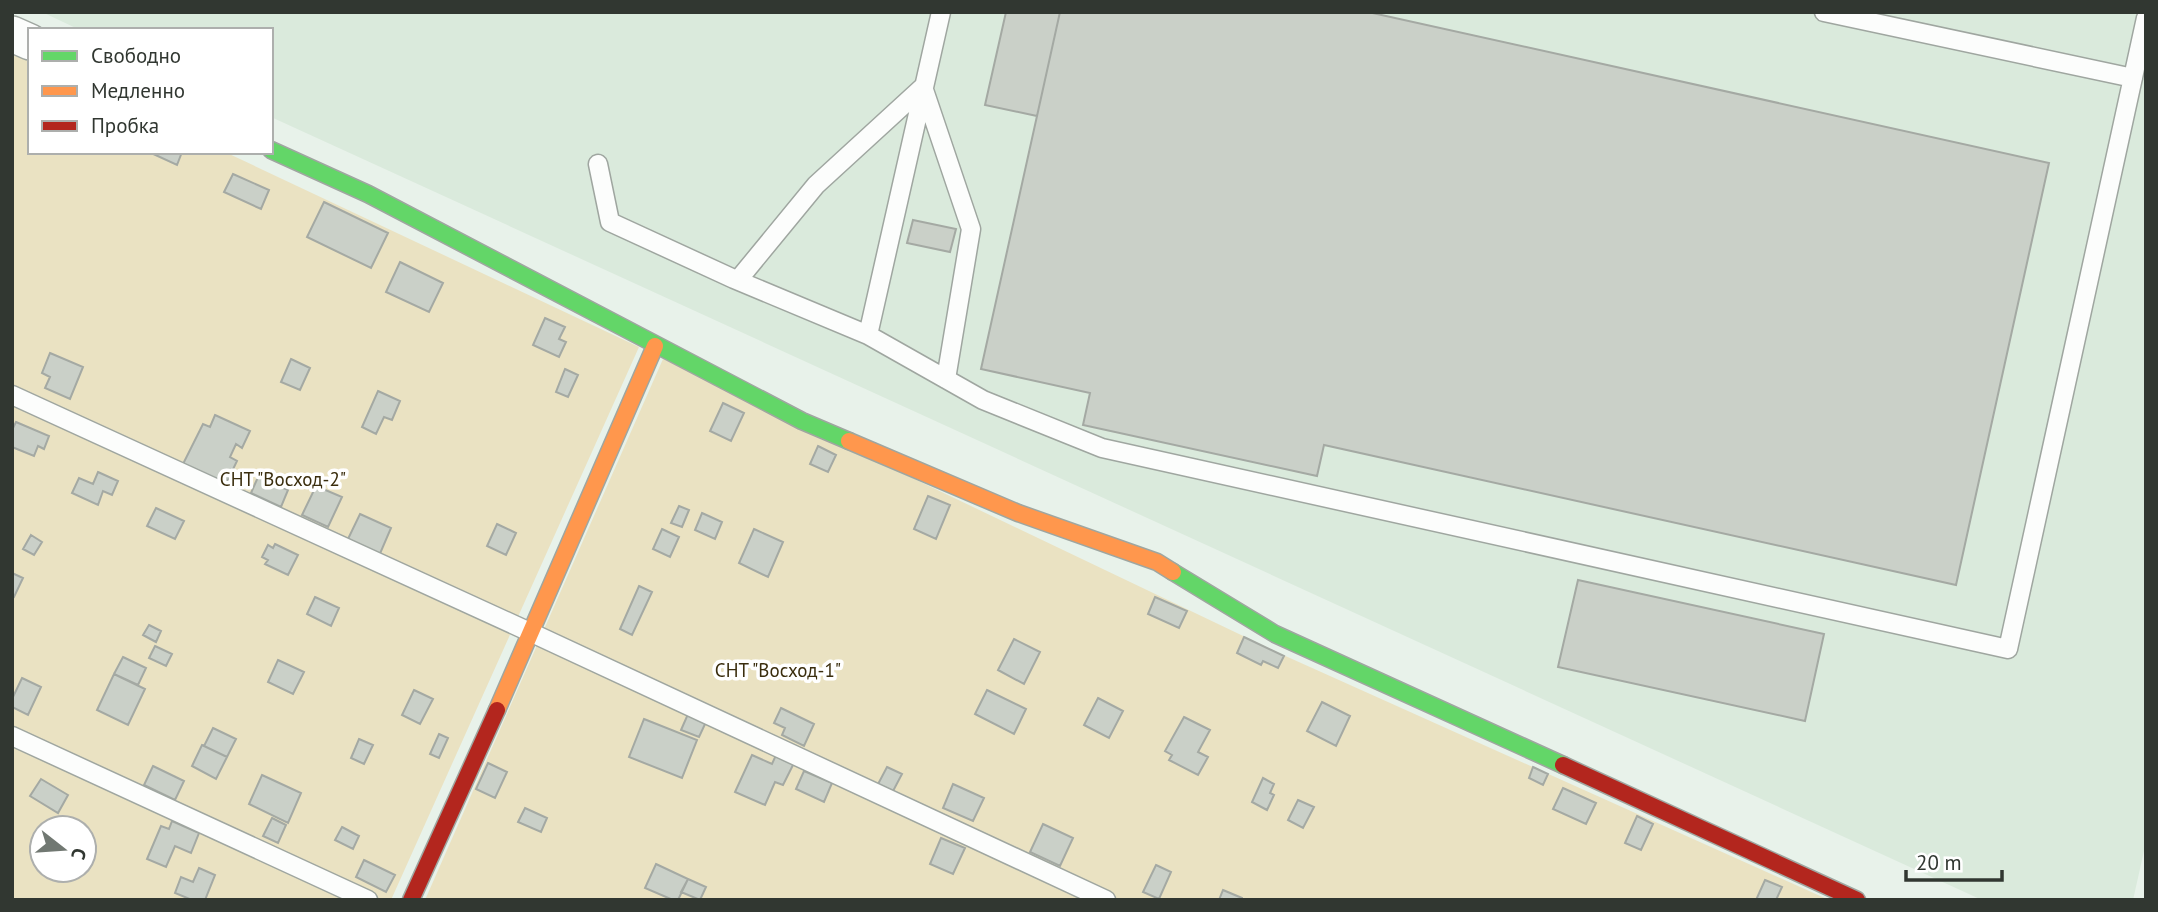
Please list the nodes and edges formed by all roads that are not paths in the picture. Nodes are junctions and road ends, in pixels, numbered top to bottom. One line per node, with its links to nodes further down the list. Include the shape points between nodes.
1 (941, 12): 7 (lane)
2 (1824, 12): 6 (lane)
3 (2146, 18): 6 (lane)
4 (12, 34): 5 (street)
5 (28, 41)
6 (2133, 79): 13 (lane, via 2008,649 1102,448 983,400)
7 (923, 87): 10 (lane, via 816,185); 11 (lane); 13 (lane, via 971,229)
8 (273, 151): 12 (street, via 368,194)
9 (598, 164): 10 (lane, via 610,222)
10 (738, 280): 11 (lane)
11 (868, 335): 13 (lane)
12 (655, 346): 15 (street); 20 (street, via 802,421 1018,513 1157,562 1275,634)
13 (946, 379)
14 (12, 395): 15 (lane)
15 (532, 632): 18 (street); 19 (lane)
16 (12, 736): 17 (lane)
17 (368, 900)
18 (411, 900)
19 (1107, 900)
20 (1857, 900)

